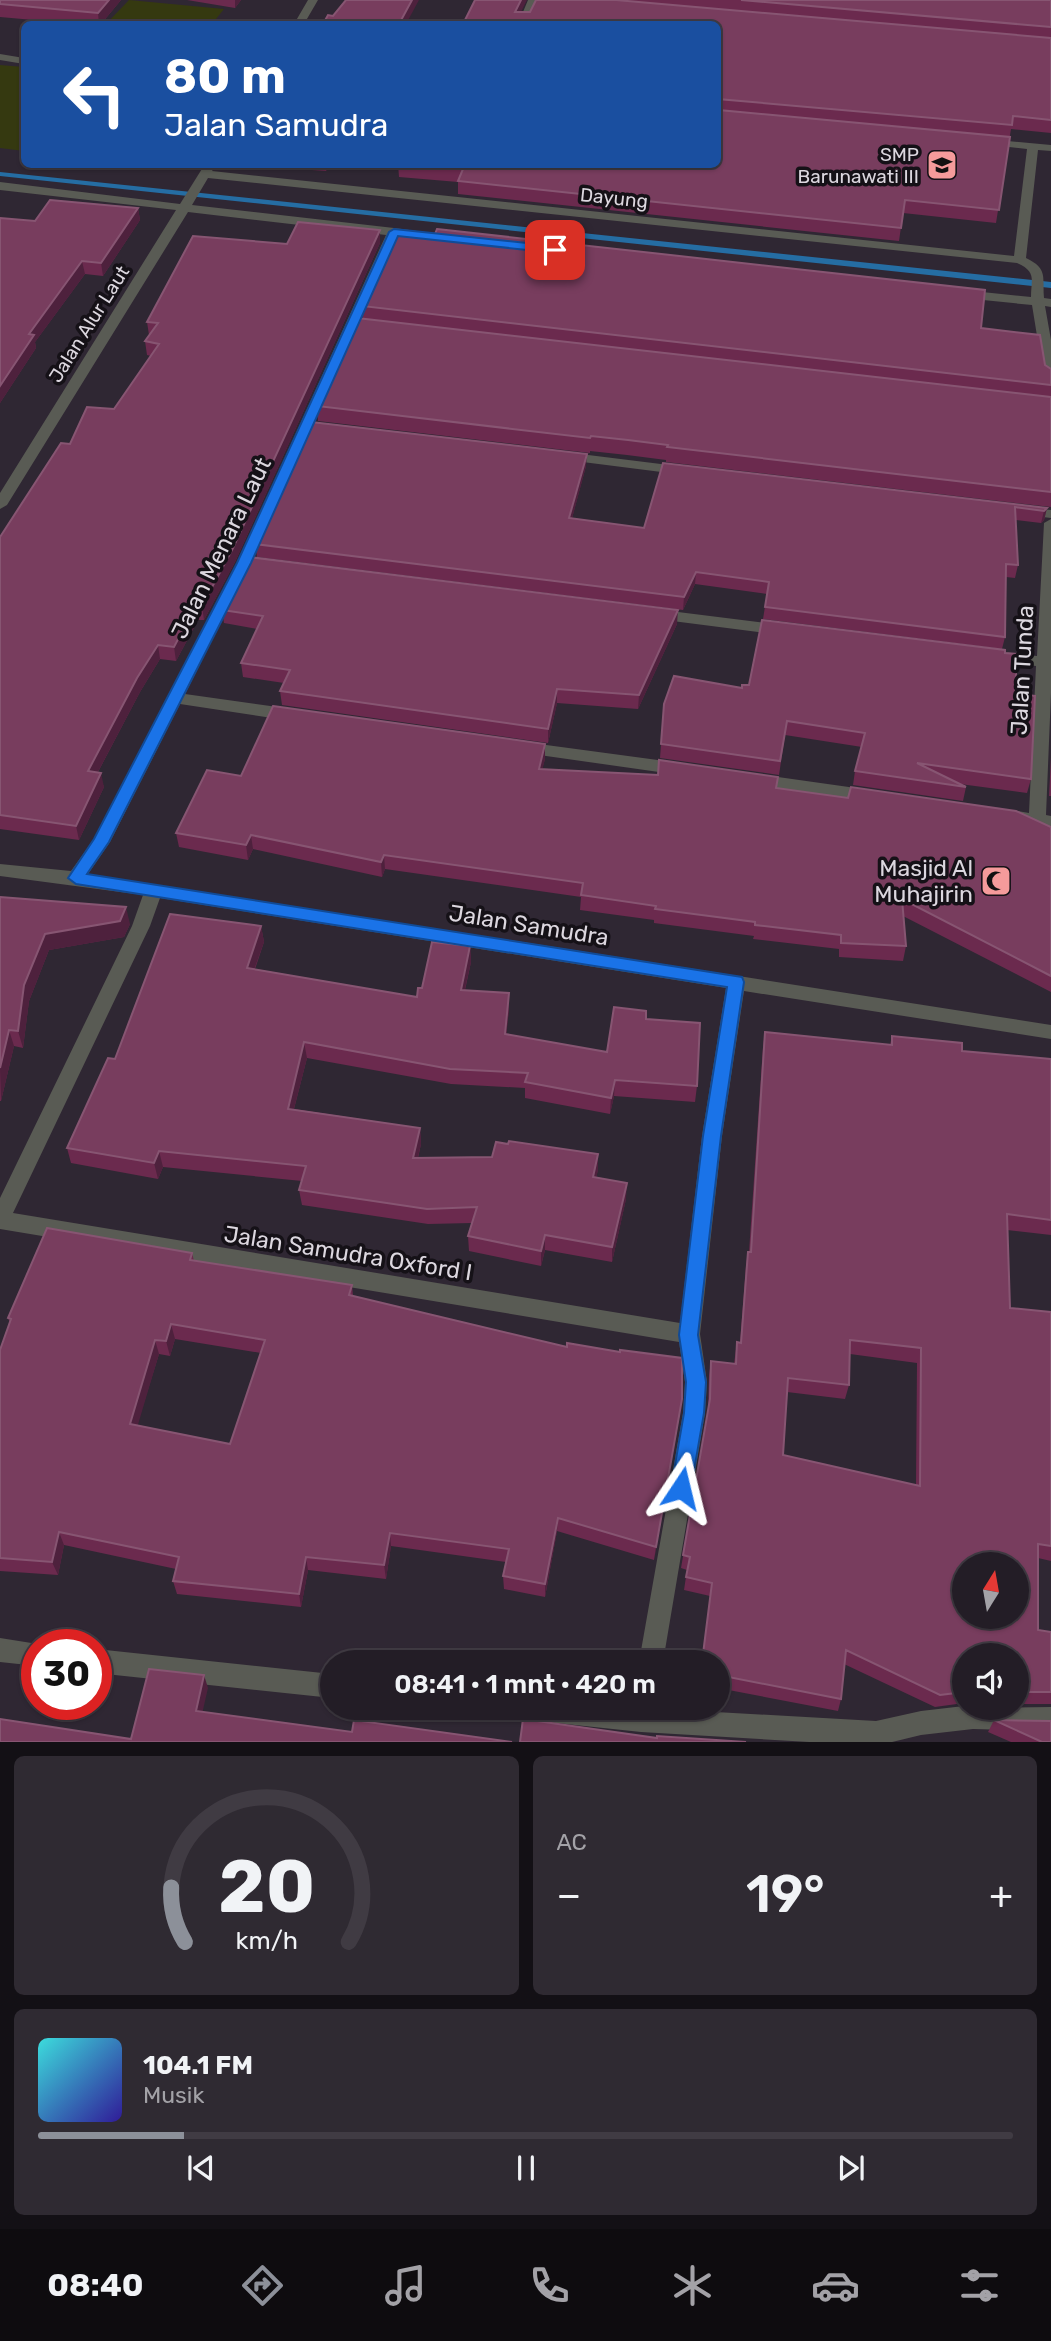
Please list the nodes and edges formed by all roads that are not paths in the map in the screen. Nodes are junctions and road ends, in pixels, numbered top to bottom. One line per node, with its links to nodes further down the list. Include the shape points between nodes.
1 (313, 0): 4 (street)
2 (533, 0): 3 (street); 5 (street)
3 (546, 2)
4 (301, 21)
5 (524, 21)
6 (0, 57): 7 (street)
7 (21, 60)
8 (978, 142): 9 (street)
9 (1033, 147): 10 (street); 16 (street)
10 (1051, 148)
11 (206, 172): 13 (street, Jalan Alur Laut); 16 (street, Dayung)
12 (0, 186): 13 (street)
13 (183, 207): 14 (street); 22 (street, Jalan Alur Laut)
14 (394, 232): 15 (street); 30 (street, Jalan Menara Laut, via 358,327 251,564)
15 (435, 237)
16 (1020, 260): 18 (street, via 1033,266)
17 (956, 293): 18 (street)
18 (1042, 298): 19 (street)
19 (1051, 379)
20 (555, 455): 21 (street)
21 (706, 473)
22 (0, 505)
23 (1010, 509): 24 (street)
24 (1051, 514)
25 (1051, 523): 29 (street, Jalan Tunda)
26 (645, 613): 27 (street)
27 (796, 632)
28 (976, 654): 29 (street)
29 (1045, 662): 37 (street, Jalan Tunda)
30 (174, 698): 31 (street); 39 (street, Jalan Menara Laut, via 101,842)
31 (311, 718)
32 (502, 744): 33 (street)
33 (694, 772)
34 (735, 777): 35 (street)
35 (886, 799)
36 (996, 814): 37 (street)
37 (1044, 821)
38 (0, 870): 39 (street, Jalan Samudra)
39 (76, 878): 40 (street, Jalan Samudra)
40 (153, 892): 41 (street, Jalan Samudra); 43 (street, via 141,926)
41 (736, 982): 42 (street, Jalan Samudra); 44 (street)
42 (1051, 1032)
43 (0, 1219): 44 (street, Jalan Samudra Oxford I)
44 (689, 1335): 46 (street, via 696,1382 694,1413)
45 (0, 1650): 47 (street)
46 (653, 1650)
47 (21, 1652)
48 (112, 1663): 49 (street)
49 (320, 1685)
50 (1051, 1719): 52 (street, via 974,1717 876,1733)
51 (613, 1720): 52 (street)
52 (641, 1724)

